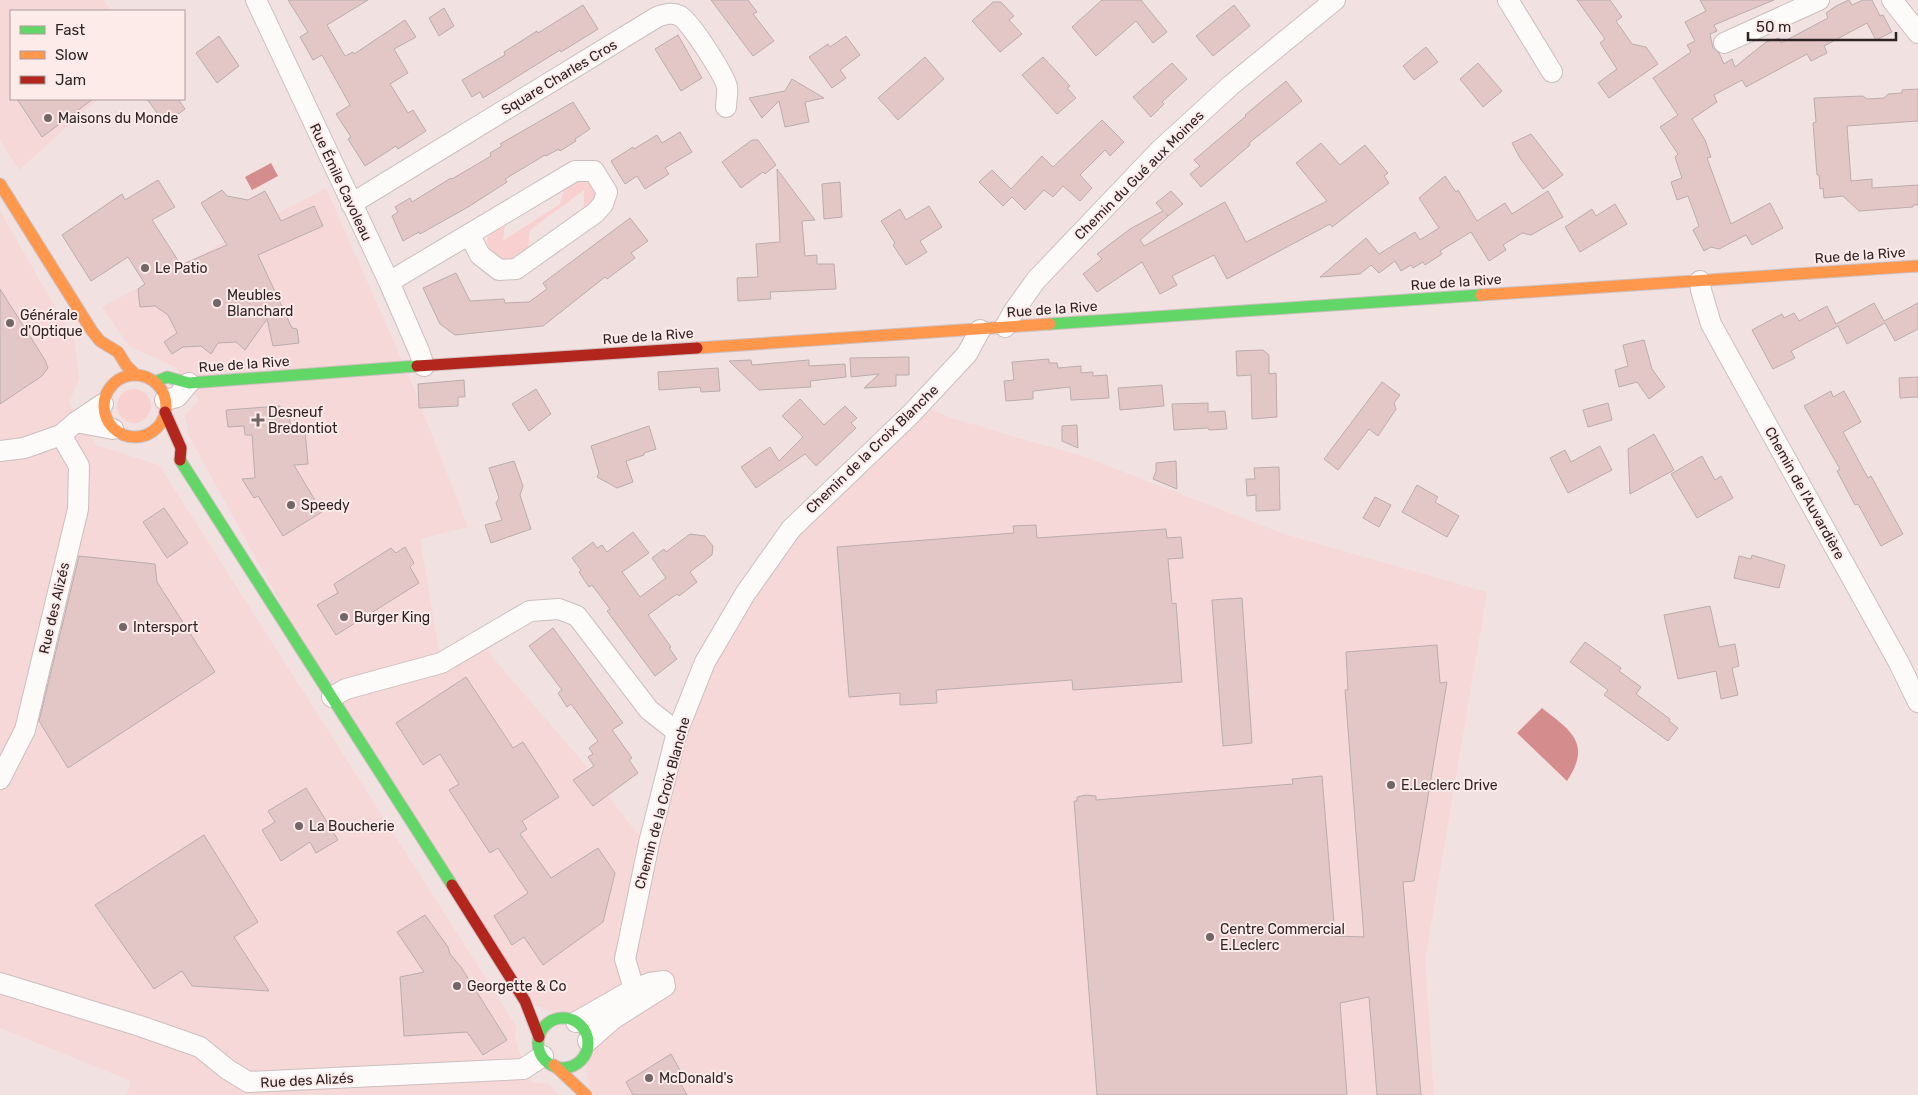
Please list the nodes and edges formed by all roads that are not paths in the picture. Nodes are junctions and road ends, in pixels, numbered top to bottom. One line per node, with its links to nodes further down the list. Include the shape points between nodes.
1 (256, 0): 11 (street, Rue Émile Cavoleau)
2 (1336, 0): 16 (street, Chemin du Gué aux Moines, via 1230,86 1160,150 1036,280)
3 (1508, 0): 8 (street)
4 (1819, 0): 7 (street)
5 (1892, 0): 6 (street)
6 (1918, 33)
7 (1724, 43)
8 (1552, 72)
9 (726, 107): 11 (street, Square Charles Cros, via 727,87 695,31 678,15 668,13)
10 (0, 184): 18 (street)
11 (351, 204): 15 (street, Rue Émile Cavoleau)
12 (469, 234): 12 (street, via 480,255 499,270 516,269 595,213 608,192 594,172 575,171); 15 (street)
13 (1918, 266): 14 (street, Rue de la Rive)
14 (1700, 281): 16 (street, Rue de la Rive); 35 (street, Chemin de l'Auvardière, via 1711,324)
15 (389, 282): 20 (street, Rue Émile Cavoleau)
16 (1006, 327): 17 (street, Rue de la Rive)
17 (980, 330): 20 (street, Rue de la Rive); 36 (street, Chemin de la Croix Blanche, via 967,354 916,409 791,529 745,594 705,662)
18 (100, 341): 19 (street); 21 (street, via 118,352)
19 (100, 356)
20 (424, 366): 24 (street, Rue de la Rive)
21 (136, 375): 23 (street); 25 (street, via 121,377 113,383)
22 (104, 376): 25 (street)
23 (155, 382): 24 (street, Rue de la Rive, via 167,377); 26 (street, via 161,388)
24 (188, 383): 26 (street)
25 (105, 398): 27 (street); 28 (street, via 106,418)
26 (165, 406): 29 (street, via 159,426); 33 (street, via 181,448)
27 (68, 429): 28 (street); 31 (street, via 24,448); 37 (street, Rue des Alizés, via 79,466 78,509 25,730)
28 (113, 429): 29 (street, via 126,436)
29 (141, 436): 30 (street)
30 (156, 446)
31 (0, 451)
32 (168, 455): 33 (street)
33 (180, 460): 34 (street)
34 (332, 697): 36 (street, via 346,689 441,663 530,610 559,609 577,616 650,710); 40 (street)
35 (1918, 702)
36 (677, 732): 39 (street, Chemin de la Croix Blanche, via 649,843 625,959)
37 (0, 779)
38 (0, 983): 43 (street, Rue des Alizés, via 200,1047 248,1082 522,1069)
39 (634, 989): 41 (street); 42 (street, via 650,983 665,984 613,1019)
40 (525, 1002): 41 (street); 43 (street)
41 (570, 1020): 42 (street, via 584,1030); 43 (street, via 553,1020 541,1032)
42 (586, 1048): 43 (street, via 571,1066 559,1067); 44 (street)
43 (545, 1053): 44 (street)
44 (588, 1095)

